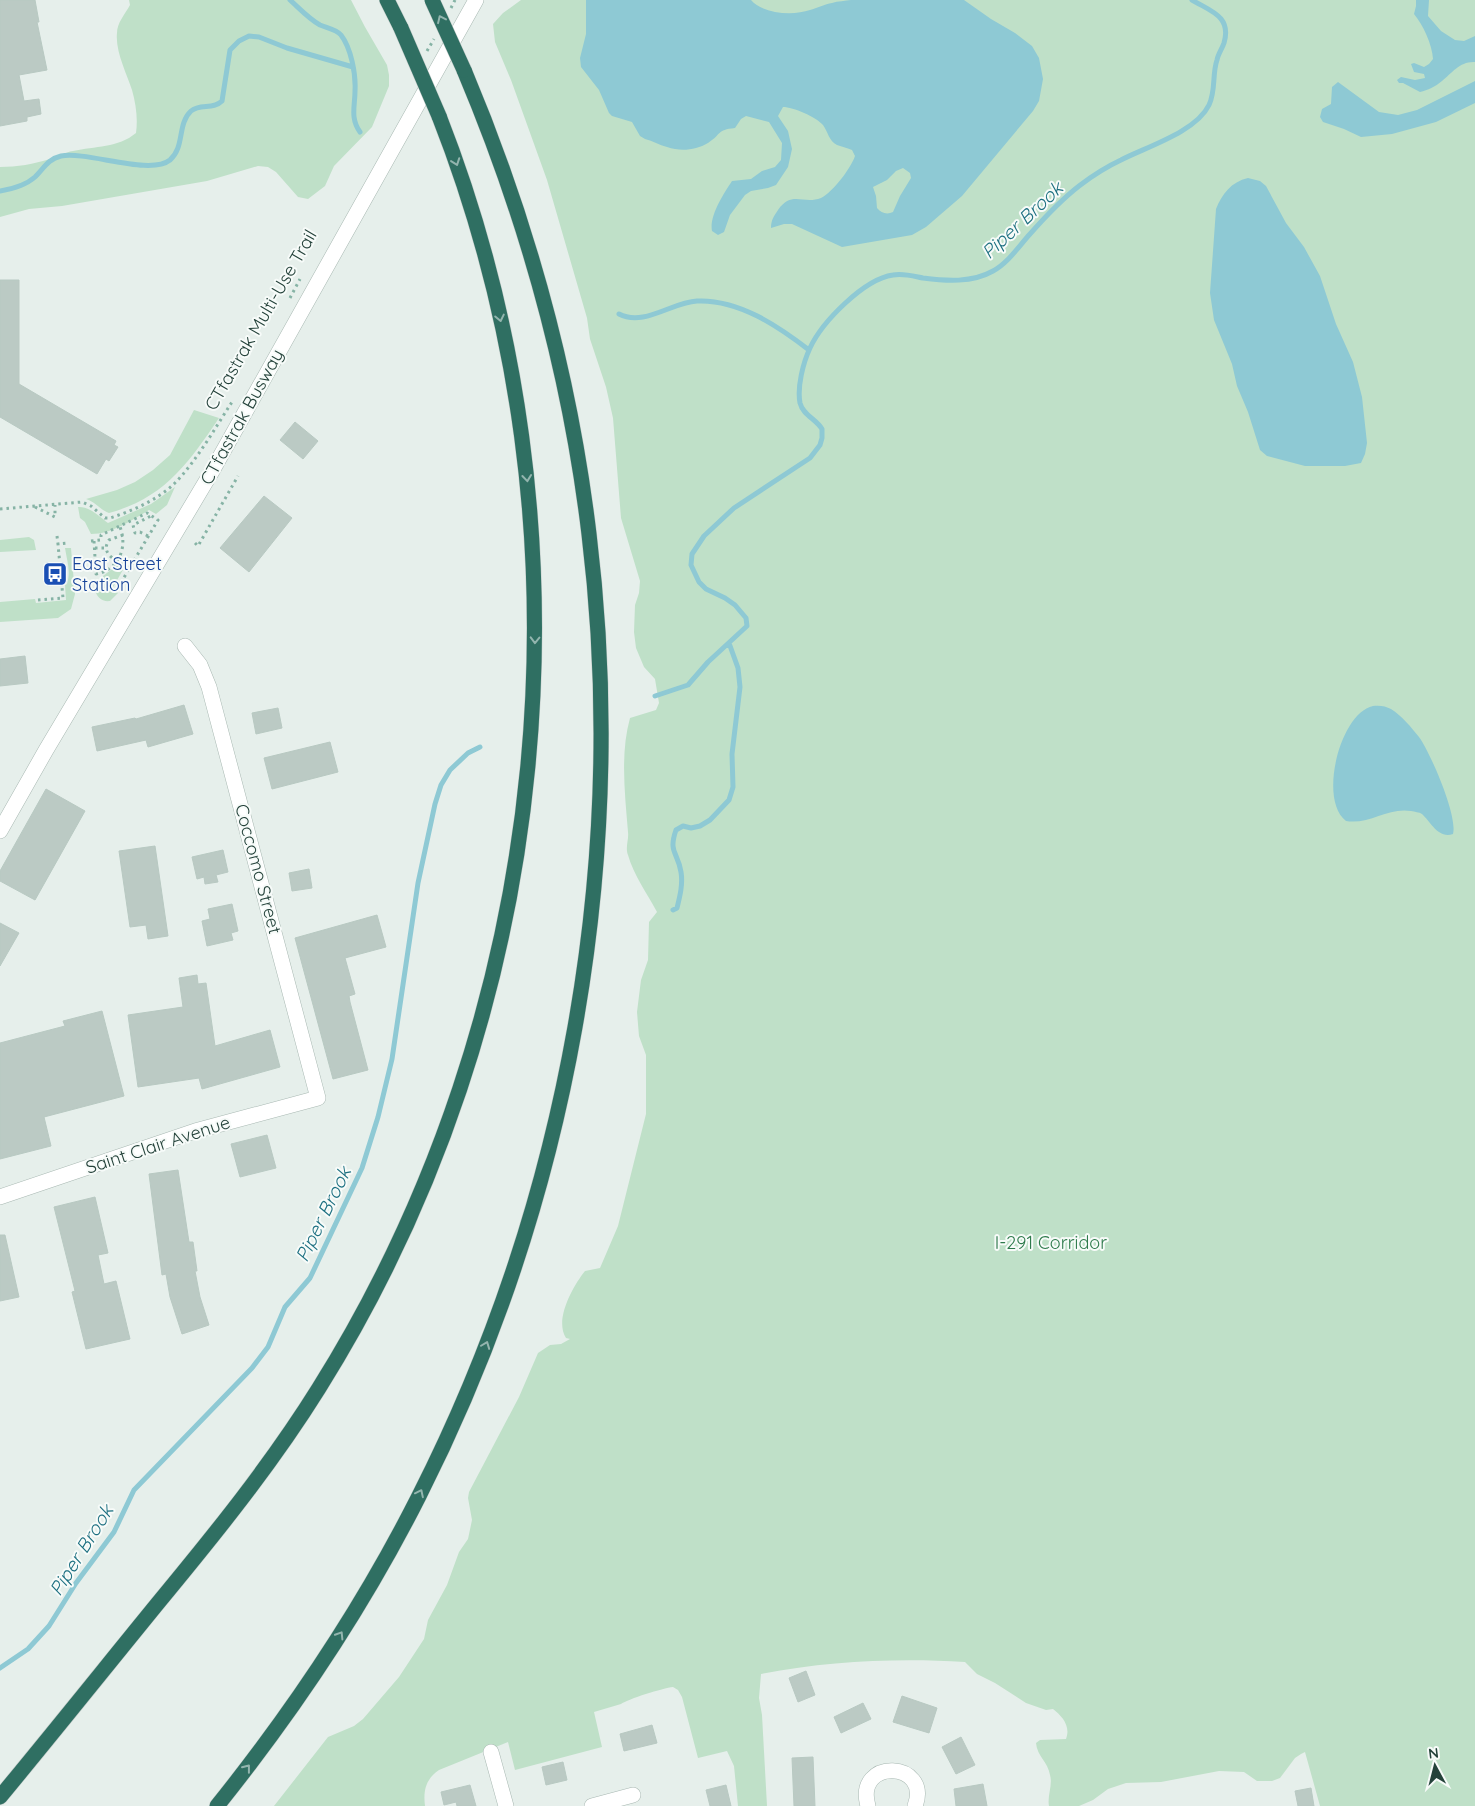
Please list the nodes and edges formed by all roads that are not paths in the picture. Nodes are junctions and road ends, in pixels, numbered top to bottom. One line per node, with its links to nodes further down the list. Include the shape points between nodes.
1 (388, 0): 10 (highway, one-way to 10, bridge, via 439,116 477,228 503,331 521,432 528,496 535,617 525,794 513,881 488,997 458,1094 423,1186 367,1304 320,1386 238,1504)
2 (432, 0): 11 (highway, one-way to 2, bridge, via 284,1718 354,1613 403,1526 468,1391 533,1207 563,1091 592,902 600,728 597,626 588,522 561,378 538,282 506,177 464,70)
3 (476, 0): 5 (street, CTfastrak Busway, via 211,473)
4 (185, 646): 6 (street, Coccomo Street, via 200,665 209,687)
5 (0, 831)
6 (318, 1098): 7 (street, Saint Clair Avenue, via 195,1131)
7 (0, 1197)
8 (491, 1752): 12 (street)
9 (633, 1795): 13 (street)
10 (0, 1797)
11 (217, 1806)
12 (506, 1806)
13 (592, 1806)
14 (868, 1806): 15 (street, via 869,1783 881,1772 897,1770 916,1786)
15 (915, 1806)

